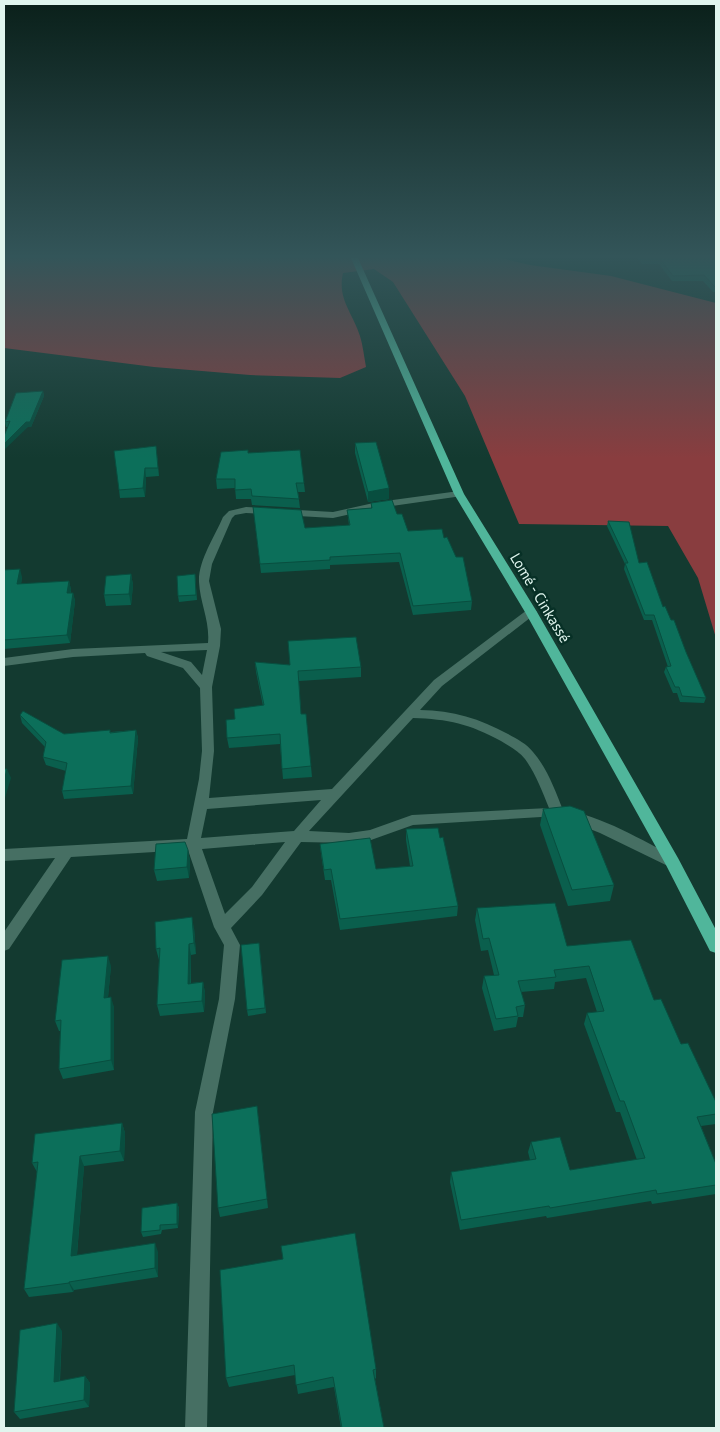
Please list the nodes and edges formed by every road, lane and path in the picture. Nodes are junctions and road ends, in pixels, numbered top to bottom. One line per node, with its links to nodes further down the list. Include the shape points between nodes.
1 (384, 325): 2 (highway, Lomé - Cinkassé)
2 (459, 494): 3 (highway, Lomé - Cinkassé); 4 (street, via 333,514 246,510 232,513 212,550 204,581 215,629)
3 (530, 612): 8 (street, via 438,683); 16 (highway, Lomé - Cinkassé)
4 (214, 646): 5 (street); 7 (street)
5 (134, 649): 6 (street); 7 (street, via 187,665)
6 (4, 662)
7 (206, 686): 10 (street, via 208,751)
8 (410, 714): 9 (street); 11 (street, via 465,718 514,743 528,755 544,780)
9 (336, 794): 10 (street); 12 (street)
10 (202, 804): 13 (street)
11 (558, 814): 12 (street, via 511,813 412,820 357,837); 16 (street, via 605,829)
12 (298, 836): 13 (street); 17 (street, via 257,891)
13 (193, 844): 14 (street); 17 (street)
14 (68, 850): 15 (street); 18 (street)
15 (4, 855)
16 (672, 862): 19 (highway, Lomé - Cinkassé)
17 (222, 926): 20 (street, via 232,945 227,1000 204,1112)
18 (4, 944)
19 (716, 946)
20 (196, 1428)

